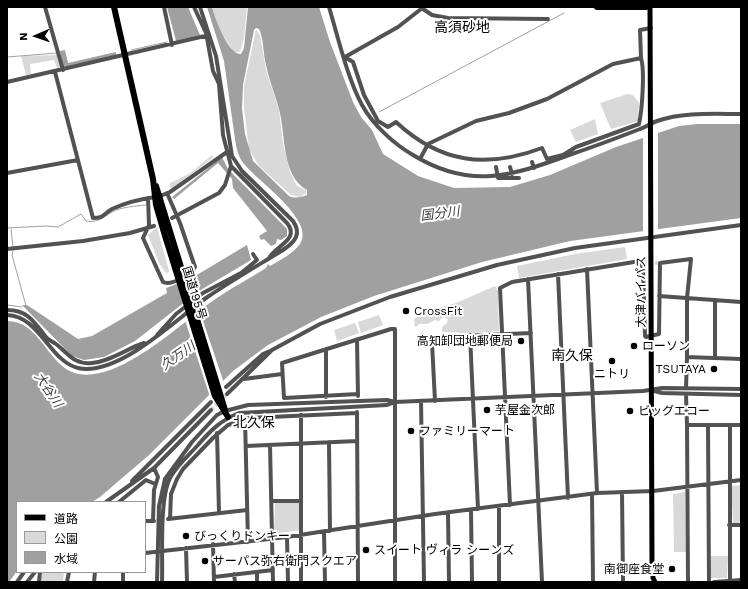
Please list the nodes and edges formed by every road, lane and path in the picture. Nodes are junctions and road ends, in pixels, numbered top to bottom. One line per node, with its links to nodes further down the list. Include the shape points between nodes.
1 (45, 7): 18 (street)
2 (114, 7): 15 (highway, 国道195号)
3 (164, 7): 14 (street)
4 (194, 7): 13 (street)
5 (200, 7): 13 (street)
6 (329, 7): 16 (street)
7 (597, 7): 8 (highway)
8 (646, 7)
9 (650, 7): 12 (main road, 大津バイパス)
10 (420, 8): 11 (street, via 432,15 448,18); 16 (street, via 398,27)
11 (548, 20)
12 (651, 28): 17 (street, via 640,30); 23 (main road, 大津バイパス)
13 (208, 36): 14 (street); 25 (street, via 214,71 221,87)
14 (172, 45): 15 (street)
15 (125, 55): 18 (street); 40 (highway, 国道195号)
16 (345, 57): 22 (street, via 362,104)
17 (641, 58): 24 (street, via 613,64 548,99 476,121); 27 (street, via 643,79 639,124 576,147)
18 (63, 70): 19 (street)
19 (55, 72): 20 (street); 29 (street)
20 (7, 82)
21 (741, 114): 23 (street, via 685,116)
22 (377, 122): 24 (street, via 388,127 396,122); 28 (street, via 402,148)
23 (651, 126): 27 (street); 47 (main road, 大津バイパス)
24 (427, 145): 27 (street, via 451,156 478,160 505,159 542,148 547,159); 28 (street)
25 (228, 146): 26 (street); 50 (street, via 239,167 290,218 296,228 295,241)
26 (227, 152): 31 (street); 39 (street)
27 (563, 156): 34 (street)
28 (420, 159): 37 (street, via 454,173)
29 (78, 160): 35 (street); 41 (street, via 93,218 103,217 111,210)
30 (532, 162): 34 (street)
31 (230, 167): 42 (street, via 225,185 219,193); 50 (street, via 291,228 290,238)
32 (510, 167): 36 (street)
33 (496, 168): 37 (street)
34 (534, 168): 36 (street)
35 (7, 173)
36 (512, 174): 37 (street)
37 (498, 176): 38 (street)
38 (519, 178)
39 (168, 193): 40 (street); 42 (street)
40 (158, 196): 41 (street); 95 (highway, 国道195号, via 180,276)
41 (148, 198): 46 (street)
42 (177, 215): 43 (street); 46 (street, via 195,267 193,272 172,283 163,282 144,238)
43 (172, 218)
44 (741, 225): 47 (street)
45 (154, 226): 46 (street)
46 (148, 228): 48 (street, via 83,241)
47 (652, 238): 64 (main road, 大津バイパス); 68 (street, via 575,248 462,274 348,312 301,333)
48 (7, 250)
49 (254, 254): 53 (street, via 257,260)
50 (268, 259): 53 (street)
51 (587, 269): 52 (street); 64 (street, via 642,262 645,336); 80 (street)
52 (558, 274): 54 (street); 82 (street)
53 (235, 278): 66 (street)
54 (528, 280): 61 (street); 62 (street, via 512,282 500,288)
55 (659, 296): 56 (street); 56 (street, via 659,263 691,259); 64 (street, via 659,334)
56 (687, 298): 57 (street); 69 (street)
57 (715, 300): 58 (street); 70 (street)
58 (741, 302)
59 (7, 310): 66 (street, via 25,314 47,338 79,362 105,360)
60 (7, 315): 66 (street, via 25,320 67,363 78,368 97,368 110,364)
61 (531, 333): 62 (street); 84 (street)
62 (502, 334): 63 (street); 86 (street)
63 (470, 335): 87 (street); 89 (street, via 438,337 433,340)
64 (652, 336): 77 (main road, 大津バイパス)
65 (357, 340): 67 (street); 79 (street); 92 (street, via 395,329)
66 (148, 342)
67 (326, 349): 72 (street, via 282,363); 85 (street)
68 (272, 350): 73 (street); 74 (street, via 263,354)
69 (687, 357): 70 (street); 75 (street)
70 (715, 358): 71 (street)
71 (741, 359)
72 (282, 374): 73 (street); 85 (street, via 284,398)
73 (244, 379): 78 (street)
74 (226, 387)
75 (686, 388): 76 (street); 77 (street, via 662,388)
76 (741, 389)
77 (652, 391): 80 (street); 81 (street); 117 (main road, 大津バイパス)
78 (228, 394)
79 (358, 394): 85 (street); 88 (street)
80 (593, 394): 82 (street); 119 (street)
81 (686, 394): 83 (street); 100 (street)
82 (563, 395): 84 (street); 121 (street)
83 (741, 395)
84 (534, 396): 86 (street); 126 (street)
85 (326, 397)
86 (505, 397): 87 (street); 127 (street)
87 (473, 399): 89 (street); 129 (street)
88 (358, 400): 92 (street); 95 (street, via 248,405)
89 (435, 400): 90 (street)
90 (421, 401): 92 (street); 134 (street)
91 (211, 402): 113 (street)
92 (395, 402): 93 (street); 140 (street)
93 (357, 407): 96 (street); 98 (street, via 247,411)
94 (211, 410): 110 (street)
95 (225, 411): 98 (highway, 国道195号); 136 (street, via 206,425 169,471 160,494)
96 (357, 413): 97 (street); 105 (street)
97 (301, 415): 99 (street); 107 (street)
98 (228, 417): 137 (street, via 212,429 173,473 166,490)
99 (245, 419): 104 (street, via 228,425); 109 (street)
100 (687, 425): 101 (street); 116 (street)
101 (708, 425): 102 (street); 115 (street)
102 (730, 425): 103 (street); 112 (street)
103 (741, 425)
104 (217, 433): 132 (street); 135 (street, via 183,469 177,479 171,494)
105 (357, 441): 106 (street); 143 (street)
106 (329, 442): 107 (street); 144 (street)
107 (301, 443): 108 (street); 125 (street)
108 (270, 445): 109 (street); 124 (street)
109 (246, 446): 130 (street)
110 (154, 468): 113 (street); 114 (street, via 158,477)
111 (741, 480): 112 (street)
112 (729, 482): 115 (street); 141 (street)
113 (131, 483): 122 (street)
114 (155, 484): 123 (street, via 146,480); 139 (street)
115 (708, 485): 116 (street); 186 (street)
116 (687, 487): 117 (street); 185 (street)
117 (653, 491): 118 (street); 162 (main road, 大津バイパス)
118 (622, 492): 119 (street); 184 (street)
119 (598, 493): 120 (street)
120 (592, 494): 121 (street); 183 (street)
121 (568, 498): 126 (street)
122 (107, 501)
123 (120, 501)
124 (272, 501): 125 (street); 148 (street)
125 (302, 501): 146 (street)
126 (539, 501): 127 (street); 182 (street)
127 (510, 505): 128 (street)
128 (498, 506): 129 (street); 181 (street)
129 (478, 509): 131 (street)
130 (247, 510): 132 (street); 149 (street)
131 (471, 510): 133 (street); 180 (street)
132 (219, 513): 135 (street)
133 (448, 513): 134 (street); 179 (street)
134 (423, 518): 140 (street); 178 (street)
135 (170, 519): 137 (street)
136 (158, 520): 139 (street); 153 (street)
137 (164, 520): 152 (street)
138 (146, 521): 139 (street)
139 (153, 521)
140 (395, 522): 143 (street); 177 (street)
141 (729, 525): 142 (street); 163 (street)
142 (741, 525)
143 (358, 526): 144 (street); 176 (street)
144 (330, 531): 145 (street)
145 (324, 532): 146 (street); 175 (street)
146 (301, 535): 147 (street); 174 (street)
147 (287, 537): 148 (street); 173 (street)
148 (272, 538): 149 (street); 155 (street)
149 (248, 542): 150 (street)
150 (213, 544): 151 (street); 160 (street)
151 (186, 548): 152 (street); 168 (street)
152 (163, 551): 153 (street); 167 (street)
153 (158, 552): 154 (street); 166 (street)
154 (146, 553)
155 (273, 570): 156 (street); 172 (street)
156 (257, 572): 159 (street); 171 (street)
157 (23, 573): 164 (street)
158 (34, 573): 165 (street)
159 (234, 574): 160 (street); 170 (street)
160 (214, 577): 169 (street)
161 (741, 580): 163 (street)
162 (652, 581)
163 (730, 581): 187 (street)
164 (17, 582)
165 (27, 582)
166 (157, 582)
167 (162, 582)
168 (187, 582)
169 (214, 582)
170 (235, 582)
171 (257, 582)
172 (273, 582)
173 (288, 582)
174 (301, 582)
175 (325, 582)
176 (358, 582)
177 (395, 582)
178 (424, 582)
179 (449, 582)
180 (472, 582)
181 (499, 582)
182 (542, 582)
183 (593, 582)
184 (623, 582)
185 (688, 582)
186 (709, 582)
187 (714, 582)

